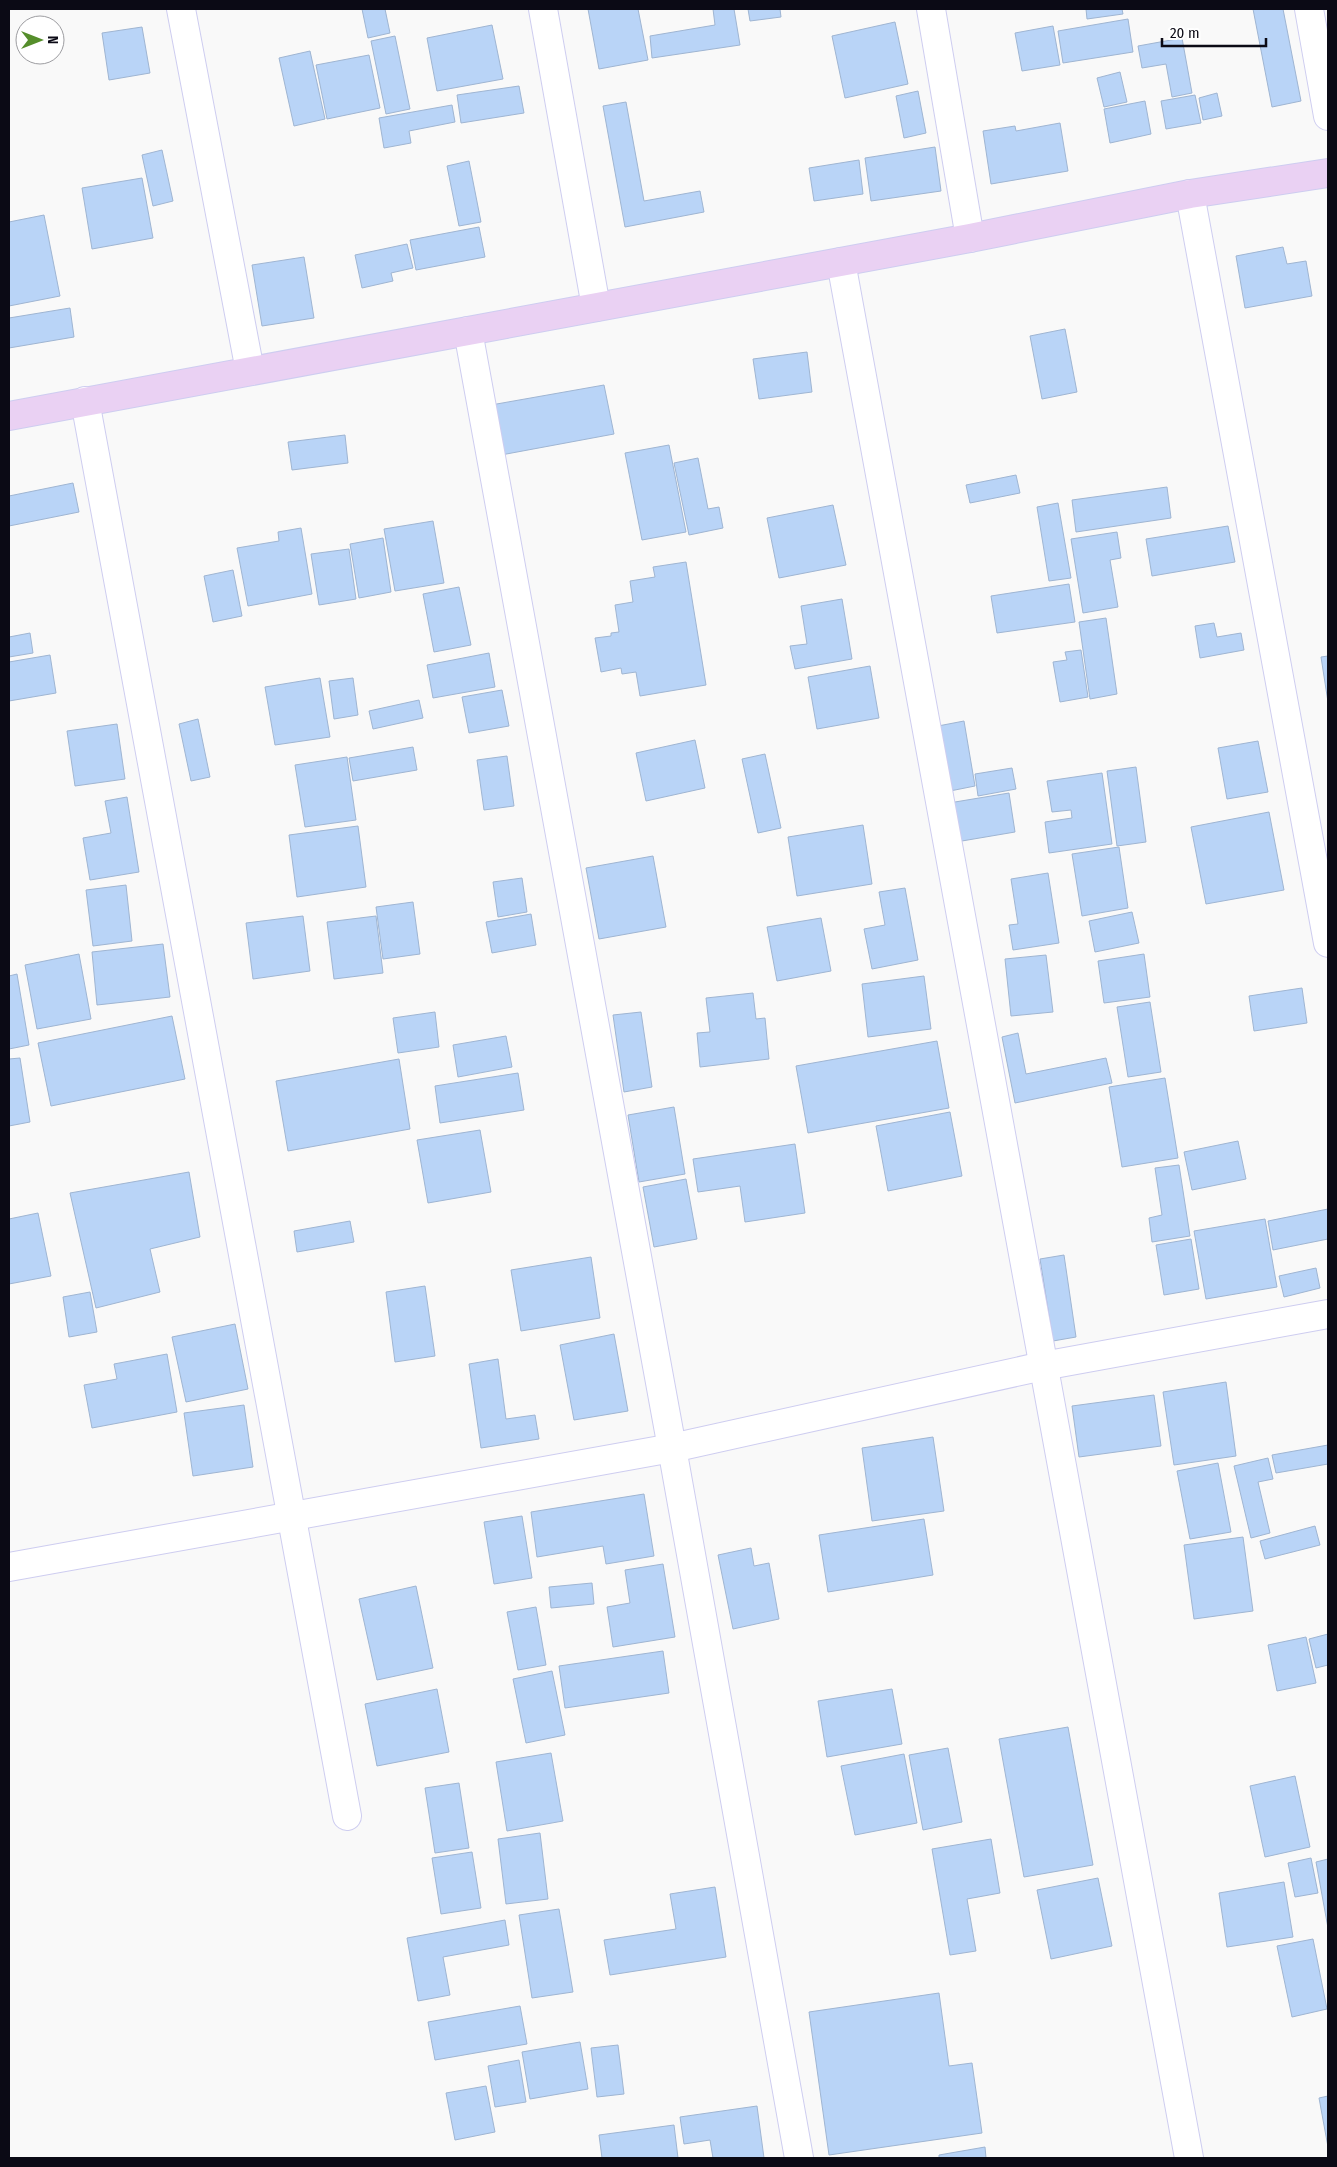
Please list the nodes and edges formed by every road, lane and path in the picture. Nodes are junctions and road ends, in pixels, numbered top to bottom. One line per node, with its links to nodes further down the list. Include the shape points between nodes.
1 (181, 9): 12 (street)
2 (543, 9): 10 (street)
3 (931, 9): 8 (street)
4 (1309, 9): 5 (street)
5 (1328, 116)
6 (1328, 173): 7 (street)
7 (1190, 194): 8 (street); 15 (street)
8 (970, 238): 9 (street)
9 (841, 262): 10 (street); 17 (street)
10 (596, 307): 11 (street)
11 (468, 331): 12 (street); 18 (street)
12 (250, 371): 13 (street)
13 (85, 401): 14 (street); 19 (street)
14 (9, 416)
15 (1328, 943)
16 (1328, 1314): 17 (street)
17 (1044, 1366): 18 (street); 23 (street)
18 (672, 1448): 19 (street); 22 (street)
19 (291, 1516): 20 (street); 21 (street)
20 (9, 1566)
21 (347, 1816)
22 (799, 2158)
23 (1189, 2158)

